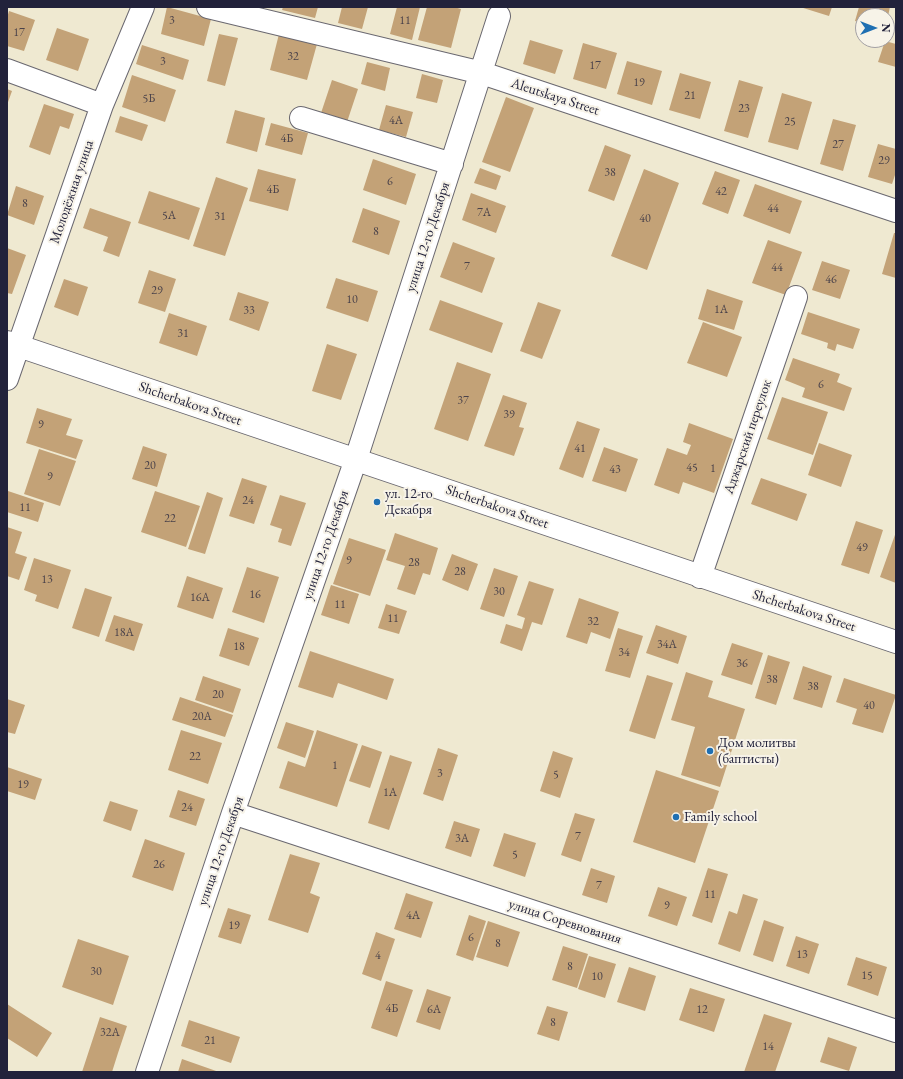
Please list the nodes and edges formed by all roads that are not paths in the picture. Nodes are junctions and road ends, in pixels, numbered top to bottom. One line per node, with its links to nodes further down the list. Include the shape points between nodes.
1 (143, 7): 6 (street, Молодёжная улица)
2 (208, 7): 5 (street, Aleutskaya Street)
3 (499, 16): 5 (street, улица 12-го Декабря)
4 (7, 70): 6 (street)
5 (482, 73): 8 (street, улица 12-го Декабря); 9 (street, Aleutskaya Street)
6 (102, 105): 11 (street, Молодёжная улица)
7 (301, 118): 8 (street)
8 (452, 164): 13 (street, улица 12-го Декабря)
9 (896, 211)
10 (796, 297): 14 (street, Аджарский переулок)
11 (13, 344): 12 (street, Молодёжная улица); 13 (street, Shcherbakova Street)
12 (7, 379)
13 (356, 459): 14 (street, Shcherbakova Street); 16 (street, улица 12-го Декабря)
14 (700, 577): 15 (street, Shcherbakova Street)
15 (896, 642)
16 (233, 813): 17 (street, улица Соревнования); 18 (street, улица 12-го Декабря)
17 (896, 1031)
18 (147, 1072)

